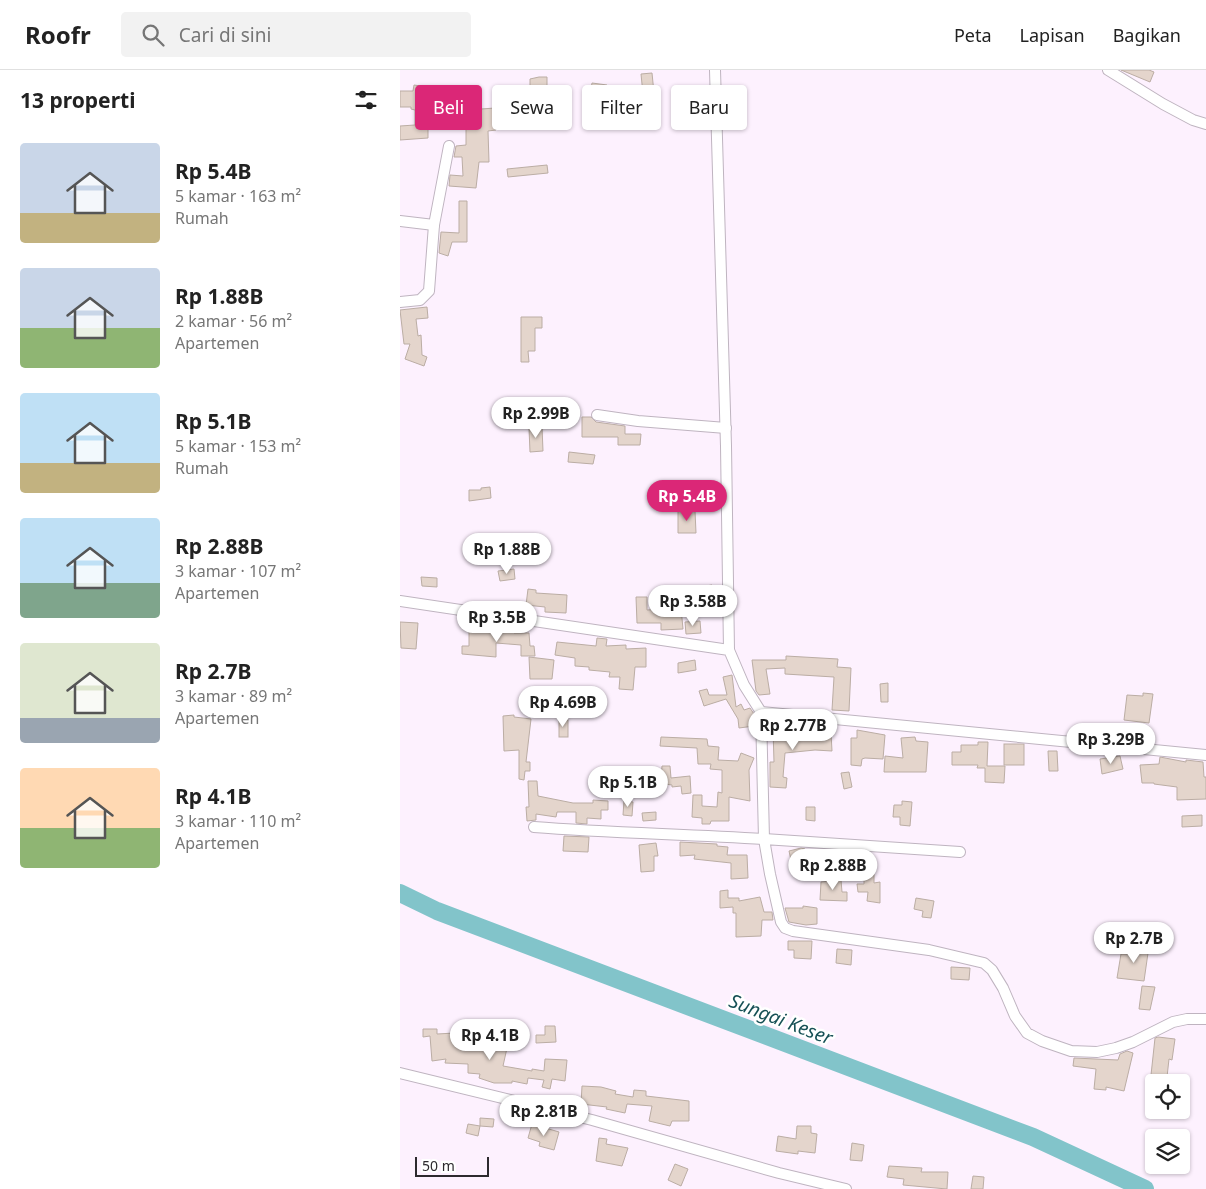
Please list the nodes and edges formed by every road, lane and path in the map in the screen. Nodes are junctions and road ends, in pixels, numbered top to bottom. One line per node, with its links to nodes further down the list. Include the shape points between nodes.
1 (715, 70): 9 (street)
2 (1108, 70): 3 (street, via 1162,104)
3 (1206, 124)
4 (449, 146): 6 (street)
5 (400, 221): 6 (street)
6 (434, 225): 7 (street, via 429,291 420,300)
7 (400, 302)
8 (597, 415): 9 (street)
9 (726, 428): 11 (street)
10 (400, 601): 11 (street)
11 (729, 650): 12 (street, via 744,685)
12 (761, 712): 13 (street); 15 (street)
13 (1206, 755)
14 (534, 827): 15 (street, via 606,833)
15 (764, 838): 16 (street); 17 (street, via 781,922 785,928 929,950 984,963 1000,982 1015,1016 1027,1033 1042,1041 1071,1051 1097,1052 1133,1042 1173,1022)
16 (960, 852)
17 (1206, 1019)
18 (400, 1073): 19 (street, via 592,1120)
19 (802, 1184): 20 (street)
20 (846, 1189)

